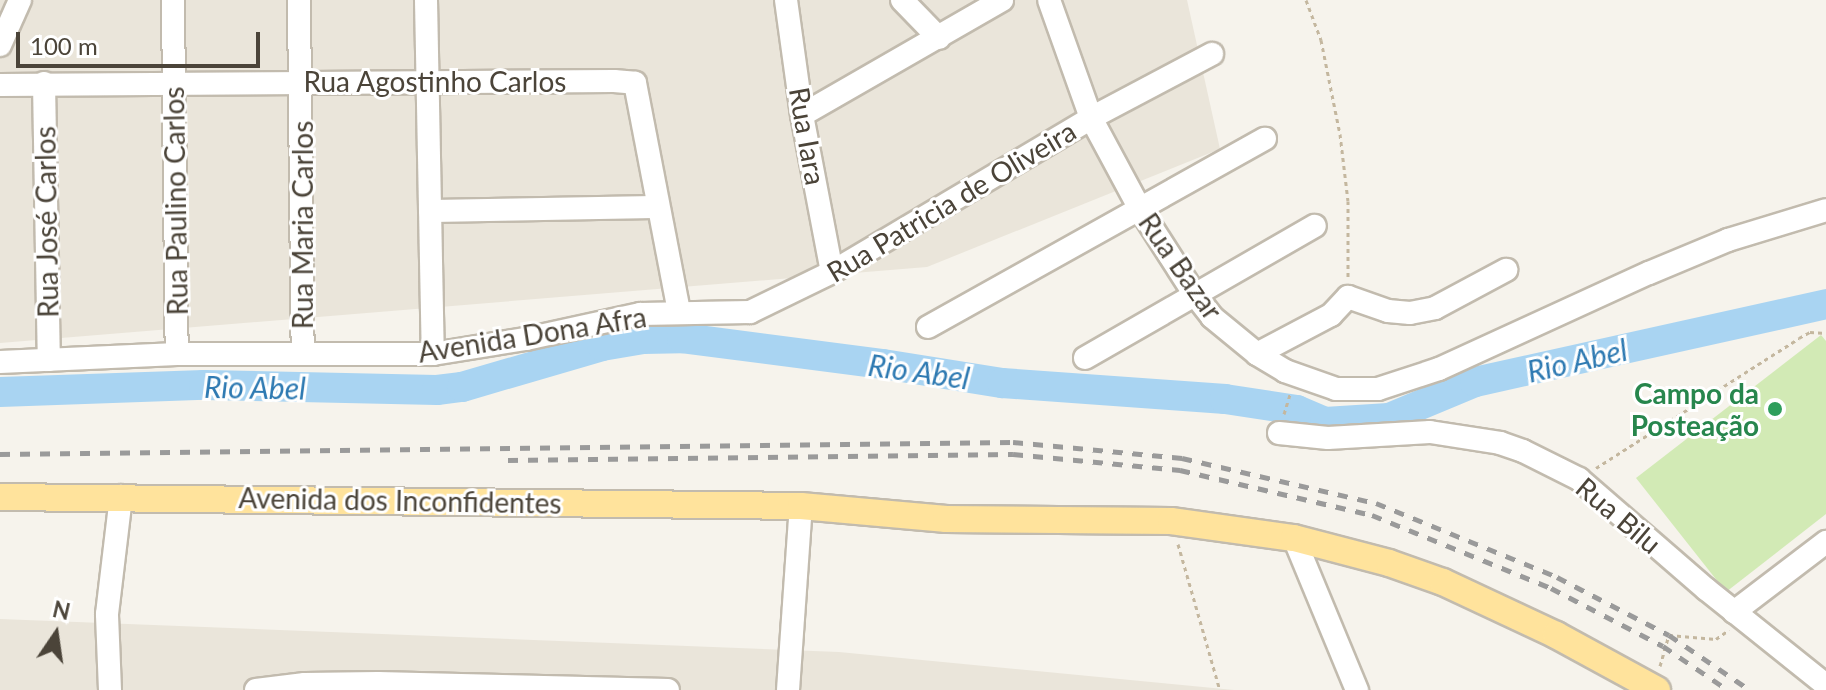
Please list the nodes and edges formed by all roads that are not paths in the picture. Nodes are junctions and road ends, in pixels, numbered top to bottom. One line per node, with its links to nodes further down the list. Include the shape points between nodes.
1 (20, 0): 10 (street)
2 (173, 0): 12 (street, Rua Paulino Carlos)
3 (299, 0): 13 (street, Rua Maria Carlos)
4 (426, 0): 14 (street)
5 (786, 0): 17 (street, Rua Iara)
6 (902, 0): 9 (street)
7 (1002, 0): 9 (street)
8 (1049, 0): 18 (street, Rua Bazar)
9 (939, 38): 17 (street)
10 (0, 45)
11 (1212, 54): 18 (street, Rua Patricia de Oliveira)
12 (173, 82): 13 (street, Rua Agostinho Carlos); 15 (street, Rua Agostinho Carlos); 31 (street, Rua Paulino Carlos)
13 (301, 82): 14 (street, Rua Agostinho Carlos); 30 (street, Rua Maria Carlos)
14 (428, 82): 20 (street, Rua Agostinho Carlos, via 635,83); 23 (street)
15 (44, 83): 16 (street, Rua Agostinho Carlos); 35 (street, Rua José Carlos)
16 (0, 85)
17 (802, 115): 26 (street, Rua Iara)
18 (1091, 118): 21 (street, Rua Bazar); 26 (street, Rua Patricia de Oliveira)
19 (1265, 139): 21 (street)
20 (657, 207): 23 (street); 28 (street, Rua Agostinho Carlos)
21 (1140, 209): 27 (street, Rua Bazar); 29 (street)
22 (1826, 210): 33 (street, Rua Bazar, via 1728,240 1439,369 1378,389 1336,389 1285,371)
23 (430, 211): 32 (street)
24 (1315, 226): 27 (street)
25 (1506, 270): 33 (street, via 1435,308 1410,313 1348,297 1331,315)
26 (832, 272): 28 (street, Rua Patricia de Oliveira, via 750,312)
27 (1195, 295): 33 (street, Rua Bazar, via 1212,317); 34 (street)
28 (679, 312): 32 (street, Avenida Dona Afra, via 607,319)
29 (928, 327)
30 (303, 353): 31 (street, Avenida Dona Afra); 32 (street, Avenida Dona Afra)
31 (177, 354): 35 (street, Avenida Dona Afra)
32 (433, 354)
33 (1257, 354)
34 (1085, 358)
35 (49, 360): 36 (street, Avenida Dona Afra)
36 (0, 362)
37 (1280, 427): 43 (street, Rua Bilu, via 1328,438 1453,434 1523,451 1579,479)
38 (121, 496): 39 (main road, Avenida dos Inconfidentes); 40 (main road, Avenida dos Inconfidentes); 45 (street, via 107,614)
39 (0, 497)
40 (801, 506): 41 (main road, Avenida dos Inconfidentes, via 946,519 1171,521); 48 (street)
41 (1294, 538): 49 (street); 50 (main road, Avenida dos Inconfidentes, via 1443,582)
42 (1826, 542): 43 (street)
43 (1739, 616): 44 (street, Rua Bilu)
44 (1826, 685)
45 (110, 690)
46 (256, 690): 47 (street, via 378,683)
47 (668, 690)
48 (788, 690)
49 (1357, 690)
50 (1657, 690)

